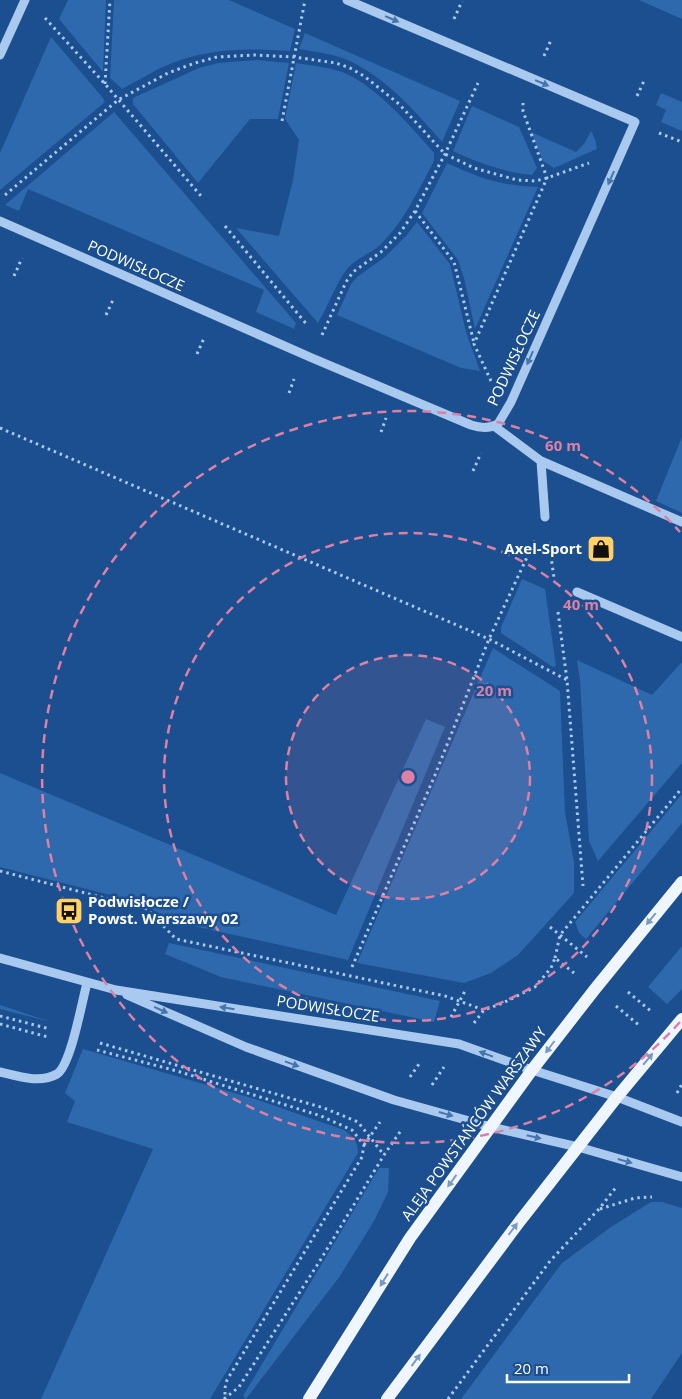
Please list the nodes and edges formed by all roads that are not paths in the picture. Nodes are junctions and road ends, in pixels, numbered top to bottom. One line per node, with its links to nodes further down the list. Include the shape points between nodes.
1 (347, 0): 5 (street, PODWISŁOCZE, one-way to 5, via 635,122 511,402)
2 (23, 3): 3 (street)
3 (0, 55)
4 (0, 221): 5 (street, PODWISŁOCZE, via 471,425 478,427)
5 (497, 423): 6 (street)
6 (541, 461): 7 (street); 8 (street)
7 (545, 517)
8 (682, 522)
9 (576, 592): 10 (street)
10 (682, 637)
11 (682, 882): 16 (main road, ALEJA POWSTAŃCÓW WARSZAWY, one-way to 16)
12 (0, 958): 13 (street, PODWISŁOCZE)
13 (87, 983): 14 (street, PODWISŁOCZE); 17 (street, via 67,1061 58,1074 28,1078)
14 (116, 990): 16 (street, PODWISŁOCZE, one-way to 14, via 459,1044); 20 (street, PODWISŁOCZE, one-way to 20, via 246,1047 394,1100)
15 (682, 1019): 18 (main road, one-way to 15)
16 (532, 1070): 18 (street, PODWISŁOCZE); 20 (main road, ALEJA POWSTAŃCÓW WARSZAWY)
17 (0, 1072)
18 (617, 1097): 19 (street, PODWISŁOCZE); 21 (main road)
19 (682, 1122)
20 (491, 1127): 21 (street, PODWISŁOCZE, one-way to 21); 23 (main road, ALEJA POWSTAŃCÓW WARSZAWY, one-way to 23, via 410,1238)
21 (578, 1147): 22 (street, PODWISŁOCZE, one-way to 22); 24 (main road, one-way to 21)
22 (682, 1177)
23 (309, 1399)
24 (387, 1399)

